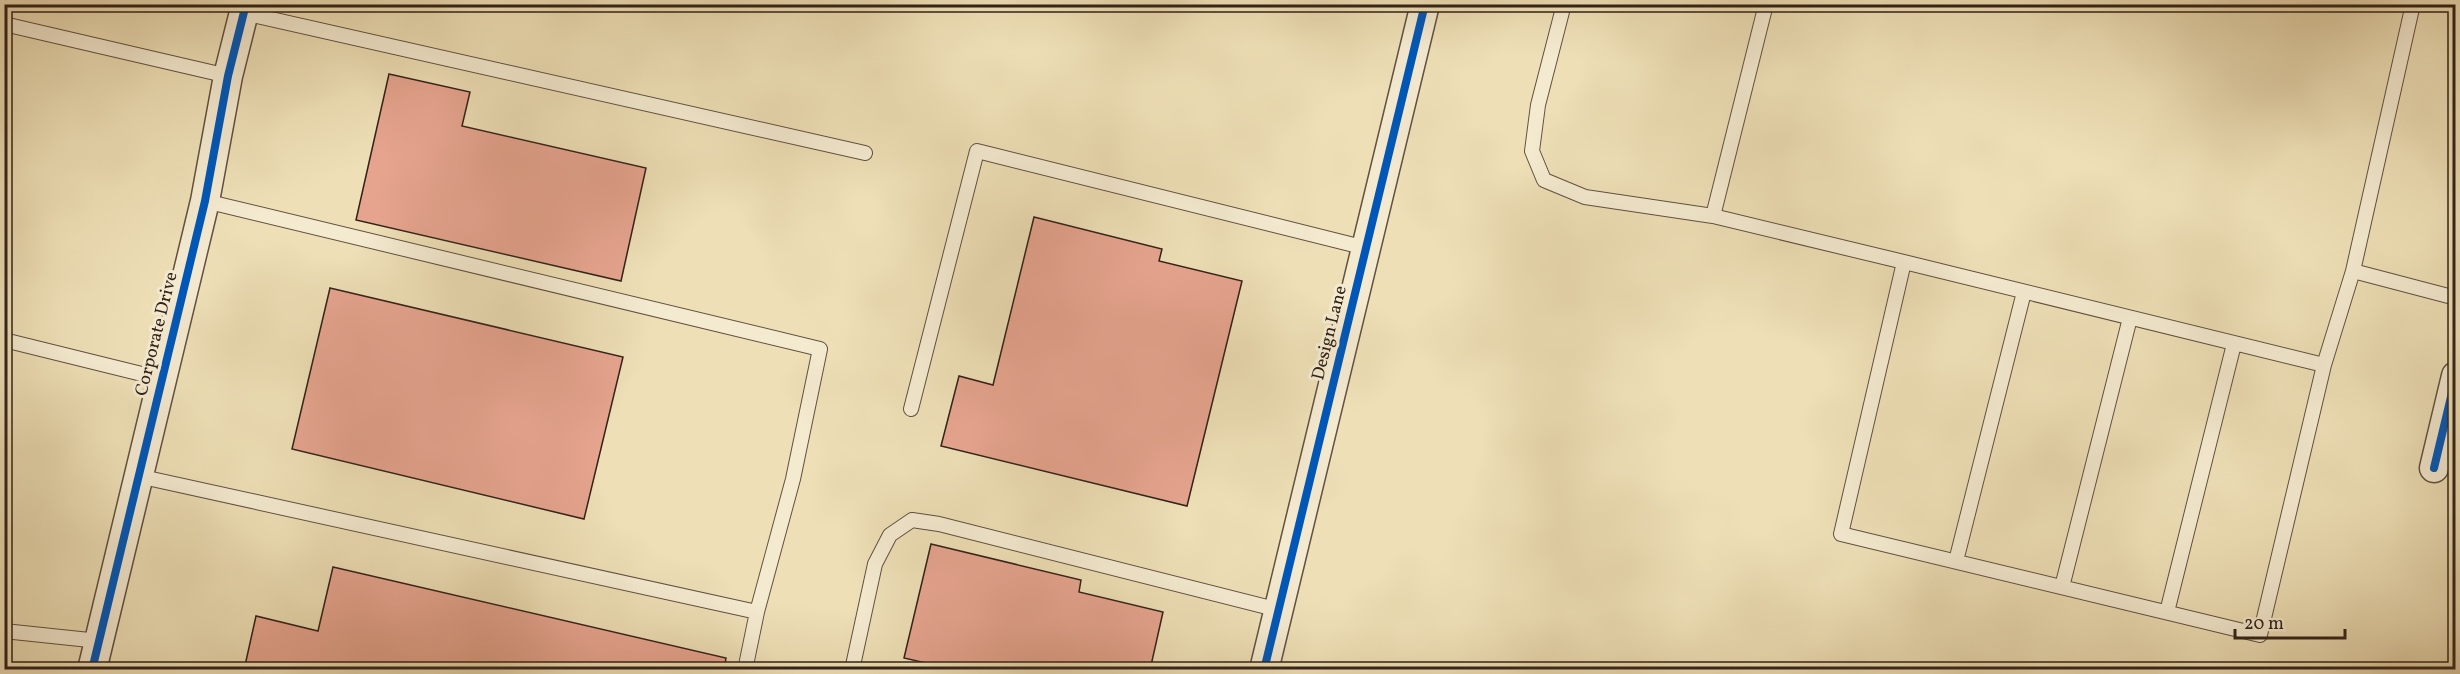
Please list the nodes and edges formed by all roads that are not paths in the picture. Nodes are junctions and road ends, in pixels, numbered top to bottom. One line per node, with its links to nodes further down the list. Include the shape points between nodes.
1 (1425, 4): 11 (street, Design Lane)
2 (1564, 4): 10 (lane, via 1533,139 1532,151 1544,180 1585,197)
3 (1766, 4): 10 (lane)
4 (2413, 4): 13 (lane)
5 (245, 9): 7 (street, Corporate Drive); 8 (lane)
6 (4, 24): 7 (lane)
7 (228, 76): 9 (street, Corporate Drive)
8 (865, 153)
9 (205, 201): 21 (street, Corporate Drive); 29 (lane, via 820,349 793,479)
10 (1713, 216): 12 (lane)
11 (1366, 248): 22 (lane, via 977,151); 28 (street, Design Lane)
12 (1904, 262): 14 (lane); 26 (lane, via 1841,534)
13 (2353, 272): 15 (lane); 19 (lane)
14 (2024, 292): 16 (lane); 26 (lane)
15 (2456, 298)
16 (2130, 318): 18 (lane); 27 (lane)
17 (4, 340): 21 (lane)
18 (2234, 344): 19 (lane); 30 (lane)
19 (2324, 365): 30 (lane, via 2260,635)
20 (2456, 376): 23 (street)
21 (162, 379): 25 (street, Corporate Drive)
22 (911, 409)
23 (2451, 414): 24 (street)
24 (2434, 468)
25 (138, 476): 29 (lane); 32 (street, Corporate Drive)
26 (1956, 561): 27 (lane)
27 (2062, 587): 30 (lane)
28 (1279, 610): 35 (lane, via 912,520 890,535 875,564); 36 (street, Design Lane)
29 (757, 612): 34 (lane)
30 (2167, 612)
31 (4, 631): 32 (lane)
32 (99, 641): 33 (street, Corporate Drive)
33 (92, 669)
34 (745, 669)
35 (852, 669)
36 (1264, 669)

